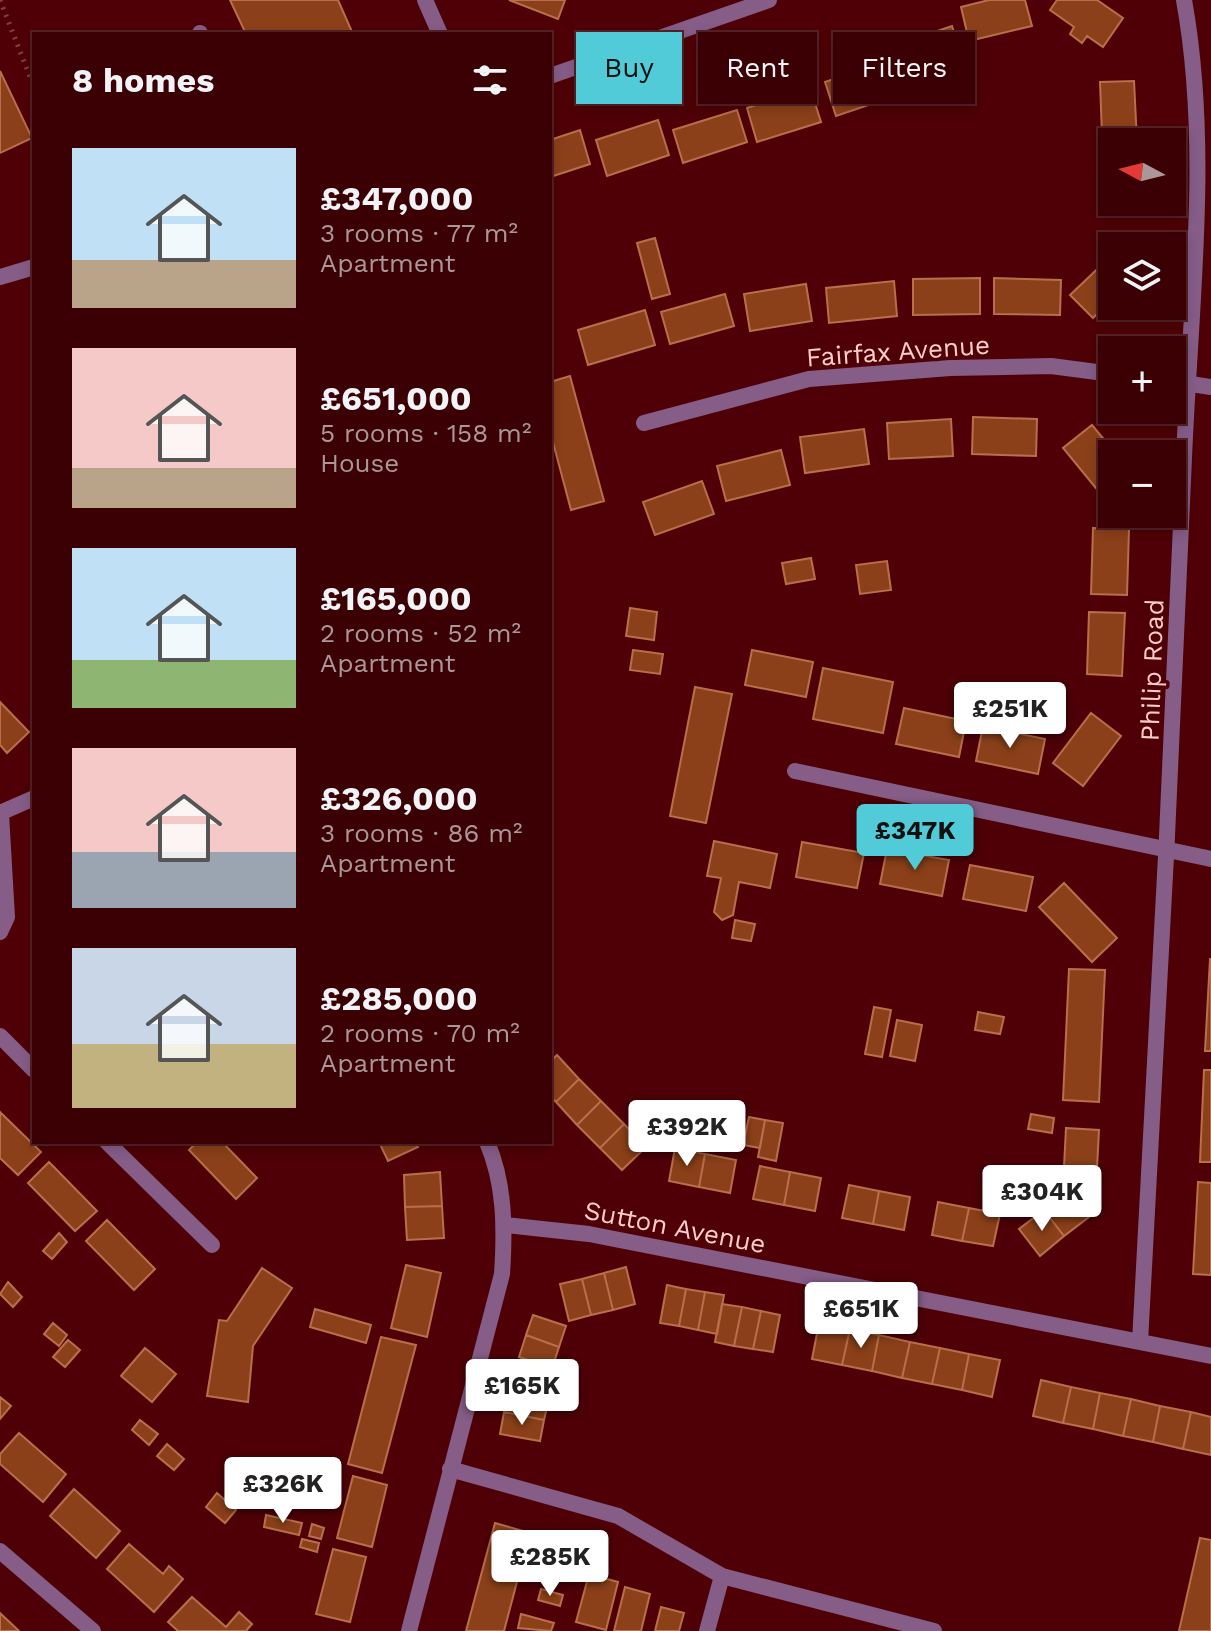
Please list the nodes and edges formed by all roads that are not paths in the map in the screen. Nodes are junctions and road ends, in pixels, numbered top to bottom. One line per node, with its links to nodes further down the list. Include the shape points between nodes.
1 (425, 0): 4 (street)
2 (769, 0): 5 (street)
3 (1184, 0): 8 (street, Philip Road, via 1193,43 1197,182)
4 (439, 32)
5 (552, 75)
6 (32, 268): 7 (street)
7 (0, 277)
8 (1184, 336)
9 (1098, 372): 12 (street, Fairfax Avenue, via 1051,366 950,368 809,379)
10 (1186, 383): 11 (street)
11 (1211, 387)
12 (644, 423)
13 (1179, 424): 17 (street, Philip Road)
14 (795, 771): 17 (street)
15 (32, 799): 16 (street)
16 (0, 813): 19 (street, via 7,917)
17 (1168, 851): 18 (street); 26 (street, Philip Road)
18 (1211, 859)
19 (0, 932)
20 (0, 1036): 21 (street)
21 (32, 1068)
22 (109, 1144): 25 (street)
23 (488, 1144): 24 (street)
24 (506, 1225): 26 (street, Sutton Avenue, via 589,1234); 28 (street, via 502,1274)
25 (212, 1245)
26 (1140, 1342): 27 (street, Sutton Avenue)
27 (1211, 1356)
28 (450, 1469): 30 (street, via 618,1516); 32 (street)
29 (0, 1551): 31 (street)
30 (722, 1576): 33 (street); 34 (street)
31 (93, 1631)
32 (409, 1631)
33 (707, 1631)
34 (934, 1631)

